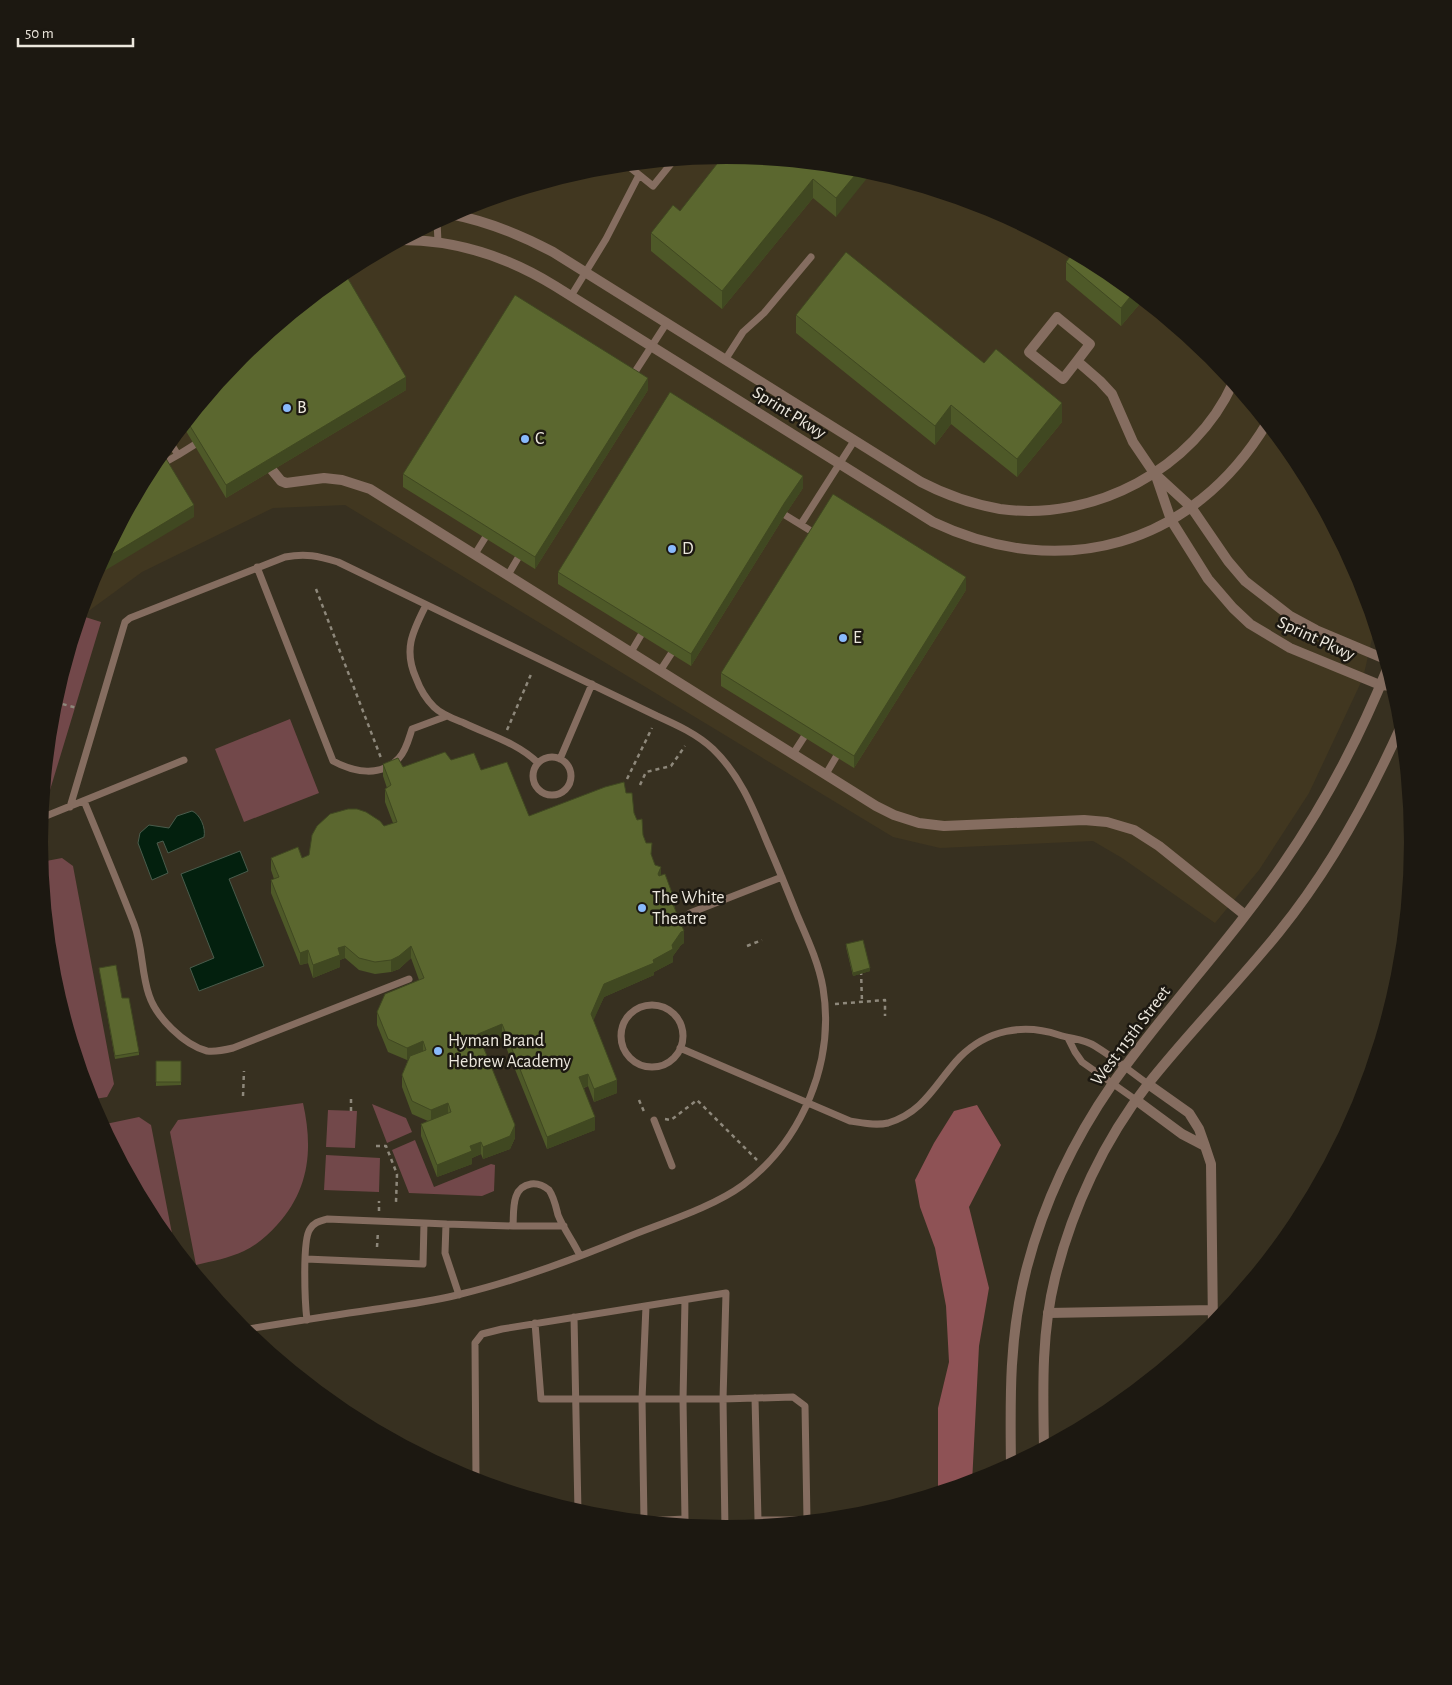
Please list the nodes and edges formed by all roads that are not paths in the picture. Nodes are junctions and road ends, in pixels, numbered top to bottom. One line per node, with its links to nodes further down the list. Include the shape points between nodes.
1 (669, 166): 3 (lane, via 653,186)
2 (633, 171): 3 (lane)
3 (639, 175): 9 (lane)
4 (464, 217): 9 (street, Sprint Pkwy, via 512,232)
5 (437, 229): 7 (lane)
6 (414, 241): 7 (street, Sprint Pkwy)
7 (438, 242): 10 (street, Sprint Pkwy, via 500,257)
8 (811, 257): 13 (lane, via 764,313 743,332)
9 (586, 273): 10 (lane); 11 (street, Sprint Pkwy)
10 (571, 296): 12 (street, Sprint Pkwy)
11 (666, 324): 12 (lane); 13 (street, Sprint Pkwy)
12 (652, 346): 15 (lane); 23 (street, Sprint Pkwy)
13 (725, 360): 18 (street, Sprint Pkwy)
14 (1077, 361): 14 (street, via 1062,379 1029,352 1057,317 1090,344); 25 (street, via 1112,394 1133,442)
15 (630, 379)
16 (1230, 388): 25 (street, Sprint Pkwy, via 1206,427 1174,459)
17 (1263, 428): 26 (street, Sprint Pkwy, via 1228,476)
18 (854, 441): 23 (lane); 25 (street, Sprint Pkwy, via 940,491 962,500 1002,509 1046,510 1087,504 1124,491)
19 (194, 445): 21 (lane)
20 (174, 449): 21 (lane)
21 (178, 455): 22 (lane)
22 (164, 463)
23 (839, 464): 28 (street, Sprint Pkwy, via 933,522 977,540 1009,547 1049,551 1096,547 1134,537); 29 (lane)
24 (272, 470): 32 (street, via 286,483 324,478 363,486)
25 (1154, 473): 26 (street, Sprint Pkwy); 28 (street, Sprint Pkwy)
26 (1191, 507): 28 (street, Sprint Pkwy); 40 (street, Sprint Pkwy, via 1228,561 1265,597 1316,630)
27 (785, 515): 29 (lane)
28 (1171, 520): 44 (street, Sprint Pkwy, via 1208,579 1250,624 1290,648)
29 (801, 524): 30 (lane)
30 (816, 534)
31 (485, 538): 32 (lane)
32 (475, 554): 35 (street)
33 (518, 558): 35 (lane)
34 (257, 567): 36 (lane, via 300,554 318,556 338,562); 46 (lane, via 333,761 361,772 375,771 400,758 412,729); 56 (lane, via 125,622)
35 (508, 575): 38 (street)
36 (426, 605): 43 (lane); 46 (lane, via 413,630 410,659 426,698)
37 (641, 636): 38 (lane)
38 (631, 652): 41 (street)
39 (671, 654): 41 (lane)
40 (1378, 656)
41 (660, 671): 49 (street)
42 (1383, 677): 44 (street, West 115th Street)
43 (592, 684): 51 (lane); 58 (lane, via 687,730 713,749 742,786)
44 (1380, 685): 45 (street, Sprint Pkwy); 60 (street, West 115th Street, via 1346,760 1316,814)
45 (1385, 685)
46 (447, 716): 53 (lane, via 520,748)
47 (804, 737): 49 (lane)
48 (1396, 737): 66 (street, via 1338,851 1280,931)
49 (793, 754): 54 (street)
50 (836, 757): 54 (lane)
51 (560, 759): 53 (lane, via 544,758); 53 (lane, via 567,765 570,776 566,788 555,794 543,792 535,784 533,771)
52 (184, 760): 55 (lane)
53 (538, 763)
54 (826, 774): 60 (street, via 876,806 918,823 944,826 1084,820 1108,822 1134,830)
55 (84, 801): 56 (lane); 61 (lane, via 139,938 149,997 172,1030 194,1046 207,1051 234,1048)
56 (70, 806): 57 (lane)
57 (49, 815)
58 (782, 877): 59 (lane); 68 (lane, via 823,987 826,1021 823,1053)
59 (690, 914)
60 (1245, 915): 64 (street, West 115th Street)
61 (409, 979)
62 (1068, 1038): 64 (lane, via 1095,1046); 65 (lane, via 1082,1062); 68 (lane, via 1030,1029 1010,1029 992,1035 960,1057 919,1107 887,1123 868,1124 850,1120)
63 (680, 1048): 63 (lane, via 681,1027 669,1010 643,1006 630,1014 624,1023 621,1042 625,1051 639,1064 658,1066 675,1056); 68 (lane)
64 (1125, 1068): 65 (street, West 115th Street); 66 (lane)
65 (1112, 1084): 67 (lane); 94 (street, West 115th Street, via 1070,1154 1046,1209 1027,1266 1011,1361)
66 (1148, 1084): 67 (street); 70 (street, via 1189,1113 1199,1128)
67 (1136, 1100): 70 (street); 82 (street, via 1083,1194 1054,1278)
68 (808, 1102): 76 (lane, via 782,1146 744,1184 718,1199)
69 (655, 1118): 71 (lane)
70 (1204, 1146): 81 (street, via 1211,1164)
71 (672, 1166)
72 (424, 1224): 73 (lane); 77 (lane, via 318,1221 310,1227 307,1235); 77 (lane, via 423,1264)
73 (446, 1224): 74 (lane); 78 (lane, via 445,1253)
74 (513, 1226): 75 (lane); 75 (lane, via 515,1197 523,1187 535,1184 552,1194)
75 (564, 1226): 76 (lane)
76 (580, 1256): 78 (lane, via 539,1272)
77 (306, 1259): 85 (lane)
78 (459, 1295): 85 (lane)
79 (685, 1300): 80 (lane); 91 (lane, via 726,1293); 92 (lane)
80 (646, 1306): 84 (lane); 90 (lane)
81 (1213, 1310): 82 (street); 83 (street)
82 (1048, 1313): 93 (street, via 1043,1374)
83 (1213, 1314)
84 (574, 1317): 86 (lane); 89 (lane)
85 (308, 1320): 87 (lane)
86 (535, 1323): 89 (lane, via 541,1399); 95 (lane, via 482,1334 475,1343)
87 (253, 1328)
88 (755, 1398): 91 (lane); 98 (lane, via 793,1397 806,1406); 100 (lane, via 758,1520)
89 (576, 1399): 90 (lane); 96 (lane)
90 (642, 1399): 92 (lane); 97 (lane)
91 (723, 1399): 92 (lane); 101 (lane)
92 (683, 1400): 99 (lane, via 686,1519)
93 (1044, 1441)
94 (1011, 1458)
95 (476, 1473)
96 (578, 1504)
97 (644, 1516)
98 (807, 1516)
99 (675, 1519)
100 (770, 1520)
101 (725, 1521)

